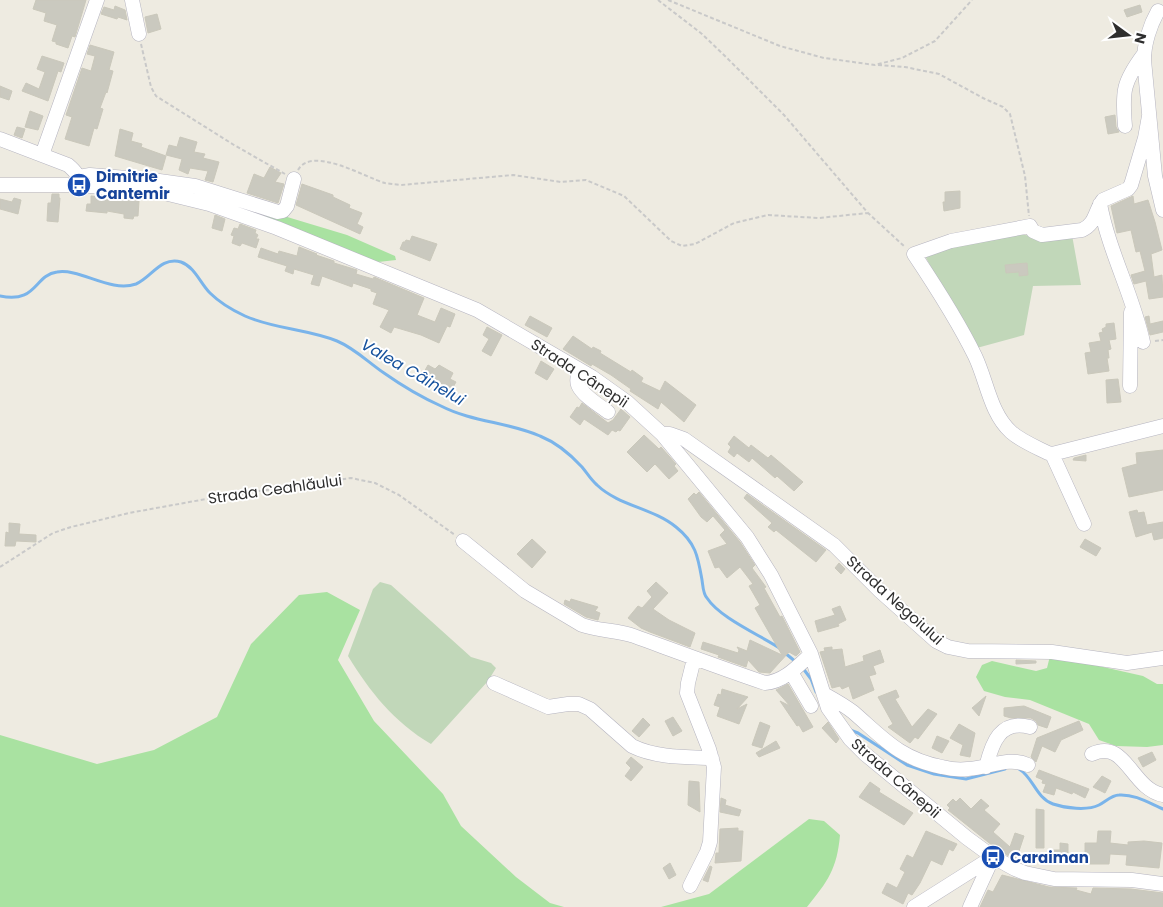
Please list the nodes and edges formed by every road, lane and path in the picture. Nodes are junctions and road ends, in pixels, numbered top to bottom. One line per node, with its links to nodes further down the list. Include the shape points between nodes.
1 (97, 0): 13 (street)
2 (132, 0): 7 (street)
3 (658, 0): 19 (path, via 702,34 784,115)
4 (668, 0): 9 (path, via 780,46 824,58)
5 (972, 0): 9 (path, via 935,41 902,58)
6 (1158, 10): 8 (street)
7 (139, 34): 14 (path, via 156,96)
8 (1144, 54): 10 (street); 11 (street, via 1133,69 1124,91)
9 (875, 65): 20 (path, via 939,74 1003,107 1010,114 1024,176)
10 (1149, 116): 17 (street, via 1132,185); 18 (street, via 1155,176)
11 (1125, 126)
12 (0, 139): 13 (street)
13 (42, 155): 15 (street, via 68,165)
14 (294, 179): 15 (street, via 286,206 278,212 194,186 90,175); 19 (path, via 300,165 318,160 352,169 387,184 513,175 562,182 586,180 624,196 671,242 682,246 696,244 734,223 768,215 818,218)
15 (79, 181): 16 (street, Strada Cânepii); 24 (street, Strada Cânepii, via 160,192 209,204 277,228 477,310)
16 (0, 185)
17 (1100, 204): 20 (street, via 1093,222 1082,230 1042,235); 22 (street)
18 (1163, 210)
19 (868, 213): 21 (path)
20 (1030, 226): 21 (street, via 951,241)
21 (914, 254): 29 (street, via 975,355 1001,420 1019,438)
22 (1132, 302): 23 (street); 25 (street)
23 (1142, 342)
24 (579, 370): 26 (street, via 578,386); 28 (street, Strada Cânepii, via 627,402)
25 (1130, 386)
26 (608, 412)
27 (1163, 426): 29 (street)
28 (662, 434): 33 (street, Strada Cânepii, via 747,537 771,575); 34 (street, Strada Negoiului, via 684,439 815,530 936,641 948,647 968,651 1052,652 1126,663)
29 (1052, 454): 30 (street)
30 (1084, 524)
31 (463, 541): 32 (path, Strada Ceahlăului, via 399,495 375,483 351,478 217,497 70,527 53,533); 35 (street, via 525,591 582,625 632,636)
32 (0, 567)
33 (811, 654): 36 (street); 38 (street, Strada Cânepii)
34 (1163, 658)
35 (694, 659): 36 (street, via 765,683); 42 (street, via 687,694)
36 (791, 672): 39 (street)
37 (494, 683): 42 (street, via 548,707 579,704 590,709 639,750)
38 (824, 694): 44 (street, via 851,710 888,744 916,761 960,769); 46 (street, Strada Cânepii, via 834,718 865,754)
39 (811, 706)
40 (1030, 727): 44 (street, via 1014,725 1000,733 994,741)
41 (1092, 754): 45 (street, via 1107,751 1116,754 1149,790)
42 (712, 758): 48 (street, via 710,842)
43 (1028, 765): 44 (street, via 1013,760)
44 (986, 767)
45 (1163, 795)
46 (993, 857): 47 (street, Strada Cânepii, via 1025,873 1054,879 1132,880); 49 (street); 50 (street)
47 (1163, 884)
48 (690, 886)
49 (914, 907)
50 (970, 907)

